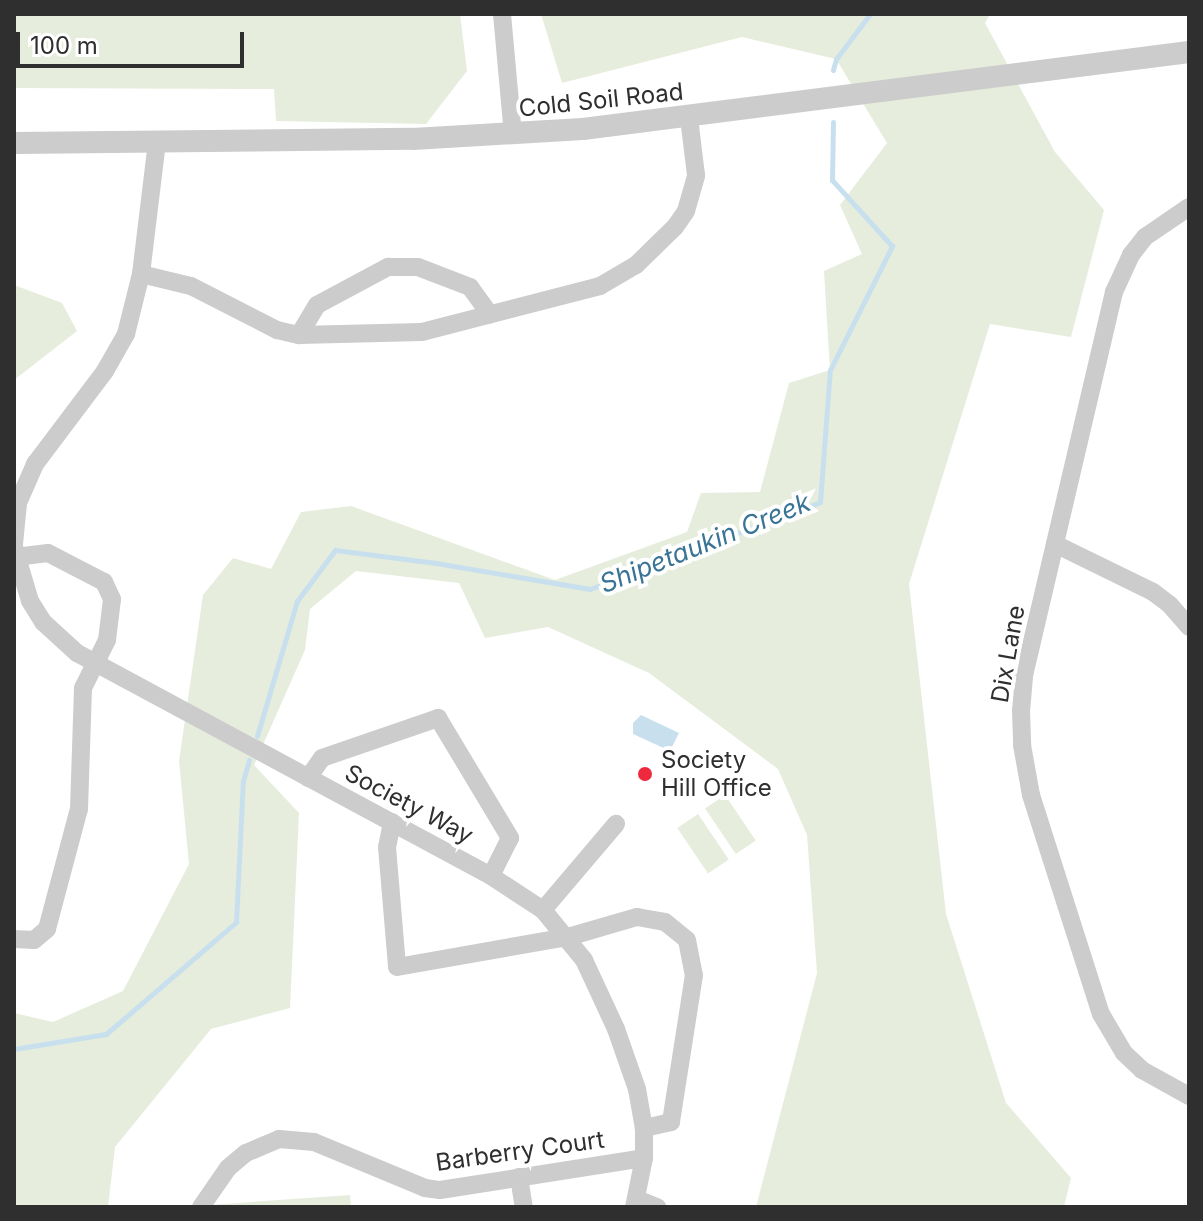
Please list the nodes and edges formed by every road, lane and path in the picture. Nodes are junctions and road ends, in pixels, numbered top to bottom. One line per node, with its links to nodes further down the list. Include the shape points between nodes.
1 (502, 14): 4 (street)
2 (1189, 52): 3 (street, Cold Soil Road)
3 (689, 118): 4 (street, Cold Soil Road); 9 (street, via 696,158 692,196 675,227 646,257 600,286)
4 (513, 135): 5 (street, Cold Soil Road)
5 (157, 141): 6 (street, Cold Soil Road); 8 (street, Society Way)
6 (14, 143)
7 (1189, 207): 11 (street, Dix Lane, via 1145,237 1121,273)
8 (141, 274): 10 (street, via 191,286 277,330); 12 (street, Society Way, via 114,357 25,483)
9 (490, 315): 10 (street, via 422,332); 10 (street, via 470,287 418,267 388,267 317,305)
10 (299, 335)
11 (1055, 544): 14 (street, via 1153,592); 23 (street, Dix Lane, via 1024,677 1027,779 1110,1032 1142,1070)
12 (14, 546): 13 (street, Society Way)
13 (15, 557): 15 (street, Society Way, via 43,622); 15 (street, via 48,553 110,589 107,640)
14 (1189, 627)
15 (95, 664): 16 (street, Society Way); 22 (street, via 83,688 79,809 47,929 34,940)
16 (308, 778): 17 (street, Society Way); 19 (street, via 322,758 438,718 510,838)
17 (392, 822): 19 (street, Society Way); 21 (street, via 387,847 397,967)
18 (616, 824): 20 (street)
19 (491, 876): 20 (street, Society Way)
20 (543, 910): 21 (street, Society Way)
21 (568, 937): 24 (street, Society Way, via 616,1029); 24 (street, via 652,917 677,929 692,953 694,975 671,1122)
22 (14, 939)
23 (1189, 1096)
24 (644, 1128): 25 (street, Society Way)
25 (644, 1158): 26 (street, Barberry Court); 27 (street, Society Way)
26 (519, 1177): 28 (street, Barberry Court, via 425,1188 314,1142 279,1139 237,1160); 29 (street)
27 (636, 1203): 30 (street)
28 (201, 1207)
29 (524, 1207)
30 (657, 1207)

